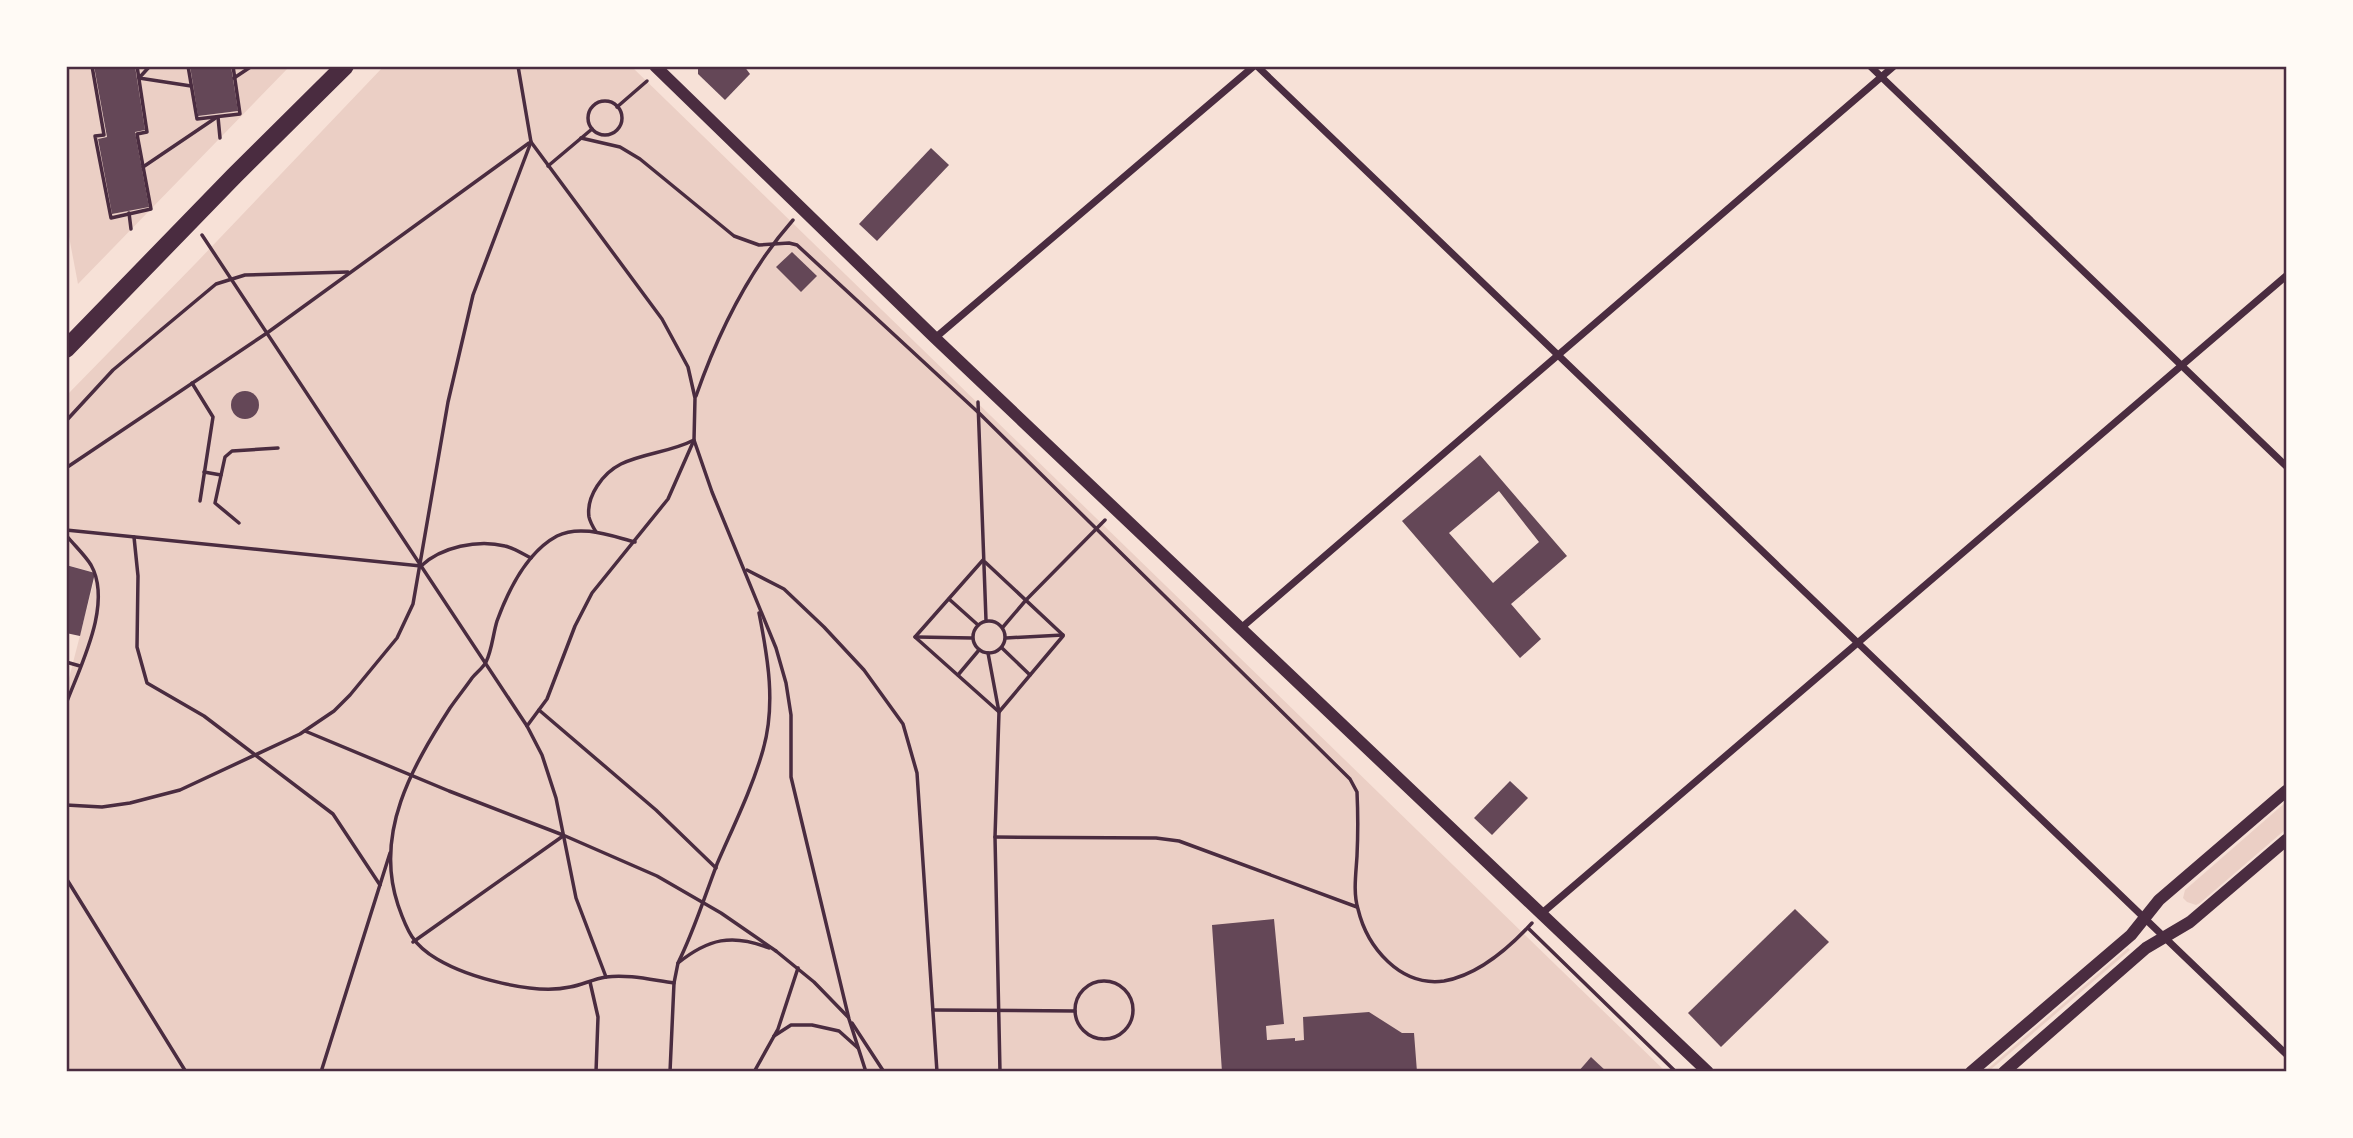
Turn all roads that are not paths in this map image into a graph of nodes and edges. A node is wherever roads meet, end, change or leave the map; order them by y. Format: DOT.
graph roads {
  1 [pos="345,66"];
  2 [pos="1256,66"];
  3 [pos="1870,66"];
  4 [pos="1894,66"];
  5 [pos="660,68"];
  6 [pos="1881,77"];
  7 [pos="2287,276"];
  8 [pos="935,338"];
  9 [pos="66,349"];
  10 [pos="1557,355"];
  11 [pos="2181,366"];
  12 [pos="2287,466"];
  13 [pos="1241,628"];
  14 [pos="1859,643"];
  15 [pos="2287,791"];
  16 [pos="2287,840"];
  17 [pos="1541,914"];
  18 [pos="2145,918"];
  19 [pos="2165,937"];
  20 [pos="2287,1054"];
  21 [pos="1708,1072"];
  22 [pos="1971,1072"];
  23 [pos="2004,1072"];
  1 -- 9 [label="main road"];
  2 -- 8 [label="street"];
  2 -- 10 [label="street"];
  3 -- 6 [label="street"];
  4 -- 6 [label="street"];
  5 -- 8 [label="street"];
  6 -- 10 [label="street"];
  6 -- 11 [label="street"];
  7 -- 11 [label="street"];
  8 -- 13 [label="street"];
  10 -- 13 [label="street"];
  10 -- 14 [label="street"];
  11 -- 12 [label="street"];
  11 -- 14 [label="street"];
  13 -- 17 [label="street"];
  14 -- 17 [label="street"];
  14 -- 18 [label="street"];
  15 -- 18 [label="street"];
  16 -- 19 [label="street"];
  17 -- 21 [label="street"];
  18 -- 19 [label="street"];
  18 -- 22 [label="street"];
  19 -- 20 [label="street"];
  19 -- 23 [label="street"];
}
